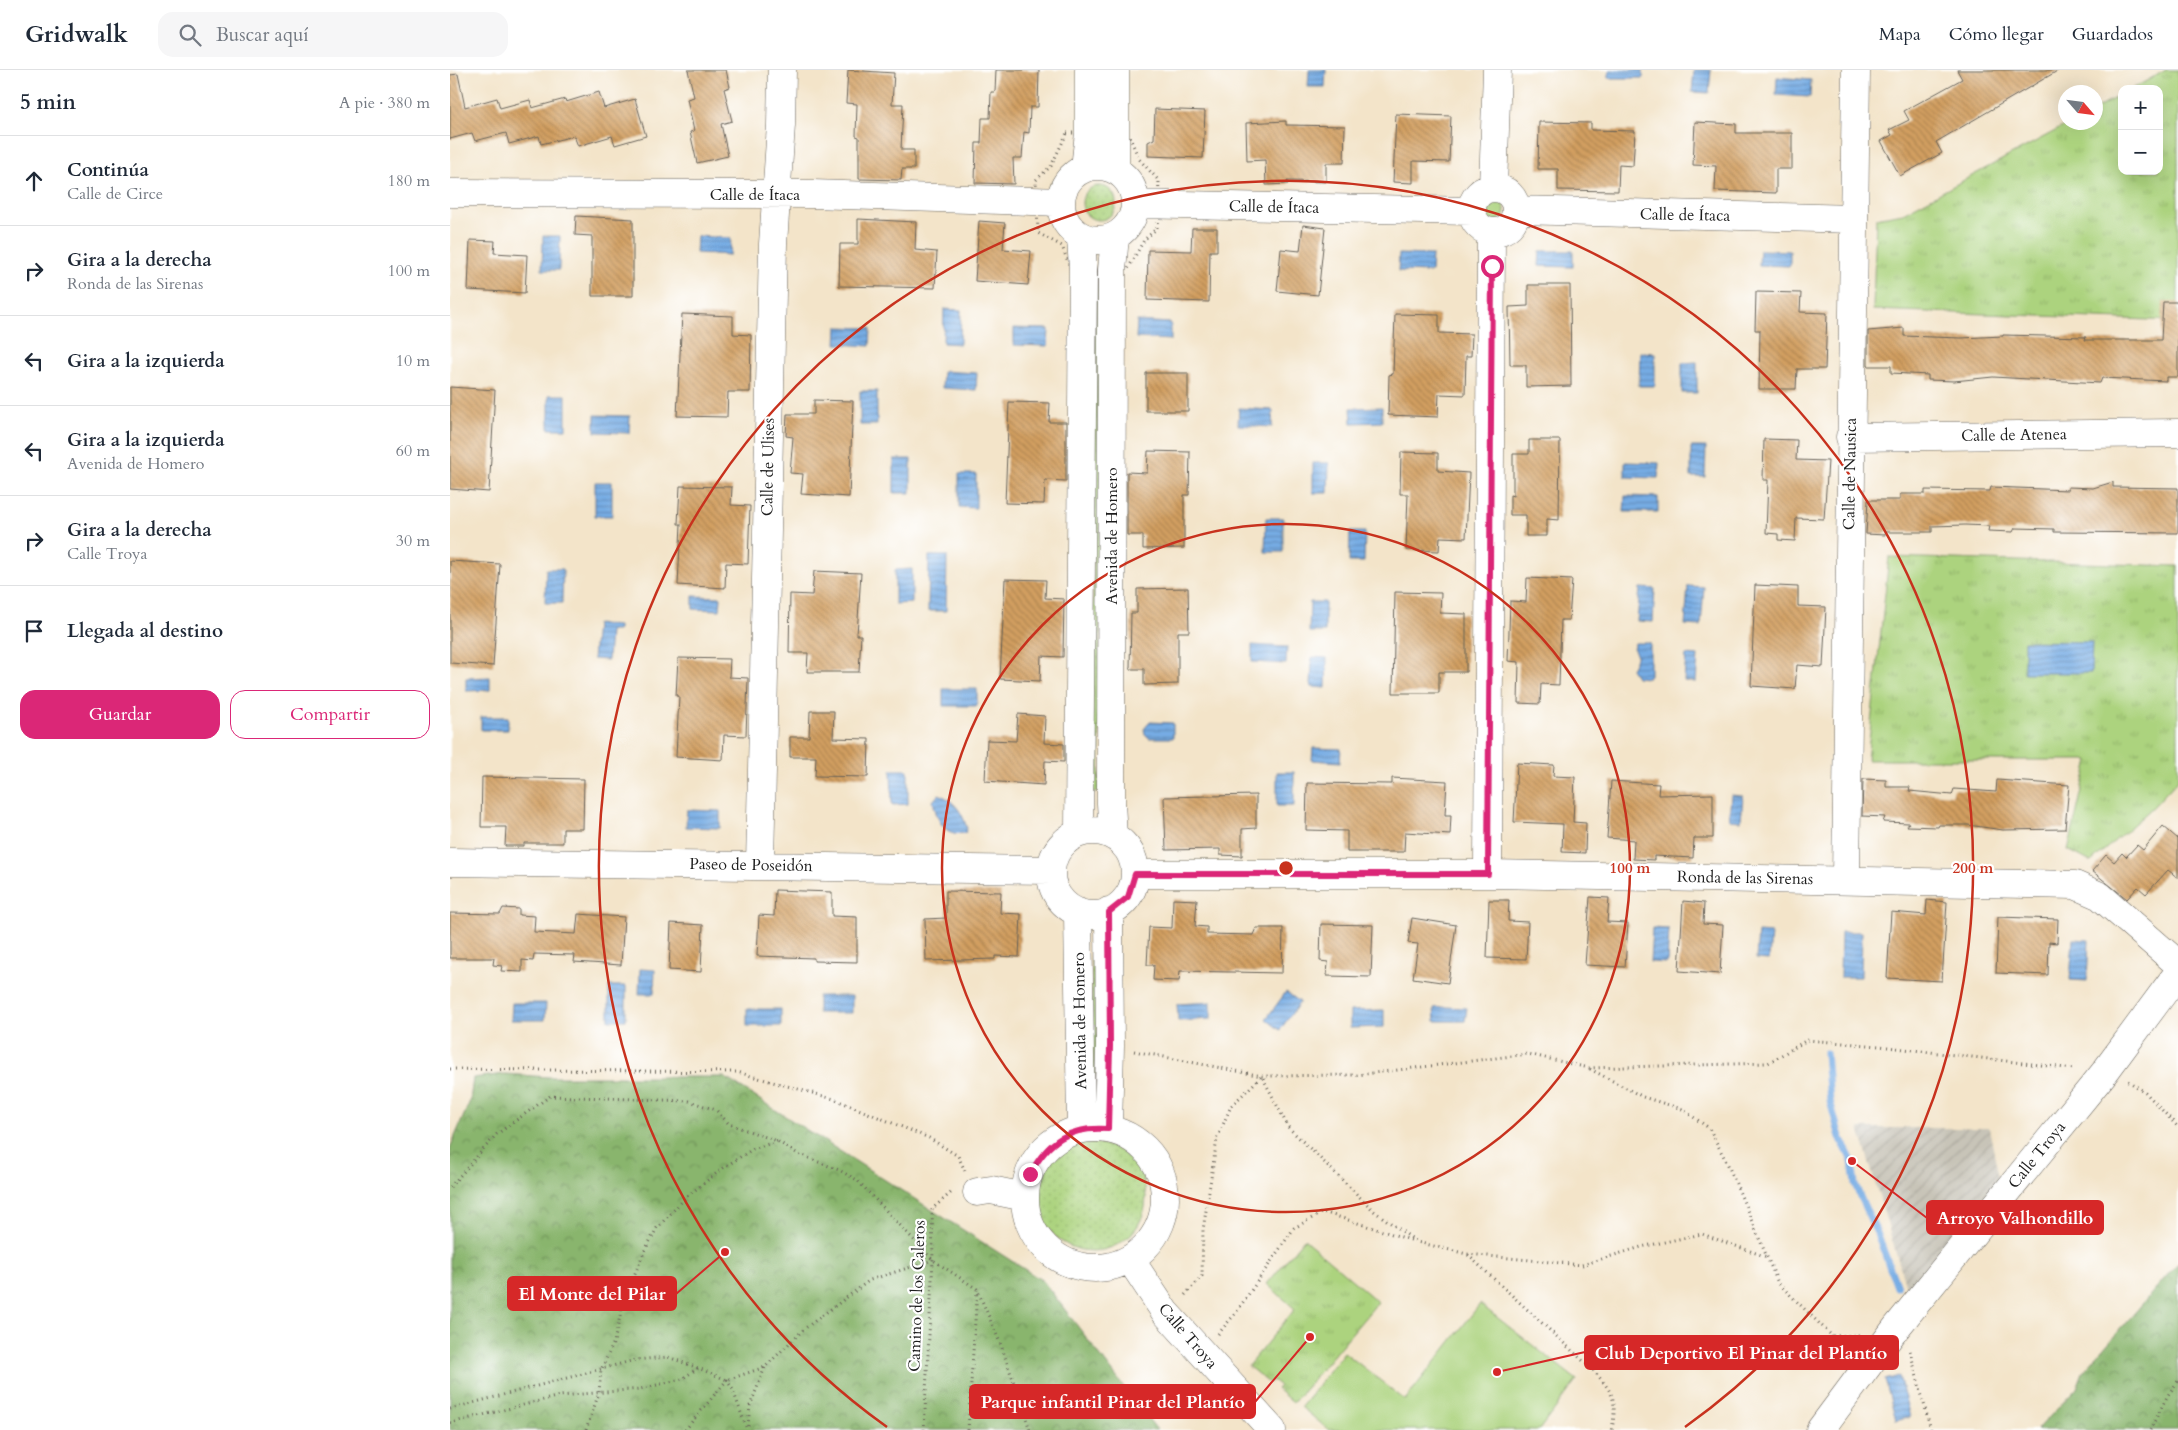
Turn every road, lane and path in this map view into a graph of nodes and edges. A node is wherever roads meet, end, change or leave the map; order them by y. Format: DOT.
graph roads {
  1 [pos="782,70"];
  2 [pos="1089,70"];
  3 [pos="1115,70"];
  4 [pos="1497,70"];
  5 [pos="1862,74"];
  6 [pos="1102,133"];
  7 [pos="1085,168"];
  8 [pos="1115,169"];
  9 [pos="1493,188"];
  10 [pos="450,194"];
  11 [pos="776,194"];
  12 [pos="1049,202"];
  13 [pos="1146,204"];
  14 [pos="1517,210"];
  15 [pos="1472,211"];
  16 [pos="1854,218"];
  17 [pos="1491,232"];
  18 [pos="1081,236"];
  19 [pos="1115,236"];
  20 [pos="1083,270"];
  21 [pos="1112,270"];
  22 [pos="2178,433"];
  23 [pos="1850,437"];
  24 [pos="1079,834"];
  25 [pos="1114,836"];
  26 [pos="450,862"];
  27 [pos="760,865"];
  28 [pos="1052,870"];
  29 [pos="1135,874"];
  30 [pos="1488,874"];
  31 [pos="1846,879"];
  32 [pos="1078,912"];
  33 [pos="1109,912"];
  34 [pos="2178,964"];
  35 [pos="2178,973"];
  36 [pos="1131,1051"];
  37 [pos="1589,1068"];
  38 [pos="450,1069"];
  39 [pos="2080,1070"];
  40 [pos="1262,1076"];
  41 [pos="2122,1077"];
  42 [pos="2178,1127"];
  43 [pos="1094,1129"];
  44 [pos="777,1141"];
  45 [pos="966,1185"];
  46 [pos="450,1186"];
  47 [pos="1025,1196"];
  48 [pos="1417,1242"];
  49 [pos="1467,1254"];
  50 [pos="1767,1257"];
  51 [pos="1130,1259"];
  52 [pos="933,1260"];
  53 [pos="977,1289"];
  54 [pos="1184,1296"];
  55 [pos="1865,1334"];
  56 [pos="1832,1336"];
  57 [pos="1211,1341"];
  58 [pos="1908,1342"];
  59 [pos="765,1367"];
  60 [pos="698,1368"];
  61 [pos="601,1370"];
  62 [pos="1836,1372"];
  63 [pos="726,1380"];
  64 [pos="2178,1381"];
  65 [pos="599,1393"];
  66 [pos="450,1409"];
  67 [pos="450,1423"];
  68 [pos="747,1429"];
  69 [pos="586,1430"];
  70 [pos="685,1430"];
  71 [pos="924,1430"];
  72 [pos="968,1430"];
  73 [pos="1030,1430"];
  74 [pos="1272,1430"];
  75 [pos="1612,1430"];
  76 [pos="1820,1430"];
  77 [pos="1931,1430"];
  78 [pos="2150,1430"];
  1 -- 11 [label="street, Calle de Ulises"];
  2 -- 6 [label="street"];
  3 -- 6 [label="street"];
  4 -- 9 [label="street"];
  5 -- 16 [label="street, Calle de Nausica"];
  6 -- 7 [label="street"];
  6 -- 8 [label="street"];
  6 -- 12 [label="path"];
  6 -- 13 [label="path"];
  7 -- 8 [label="street"];
  7 -- 12 [label="street"];
  8 -- 13 [label="street"];
  9 -- 14 [label="street"];
  9 -- 15 [label="street"];
  10 -- 11 [label="street, Calle de Ítaca"];
  11 -- 12 [label="street, Calle de Ítaca"];
  11 -- 27 [label="street, Calle de Ulises"];
  12 -- 18 [label="street"];
  12 -- 20 [label="path"];
  13 -- 15 [label="street, Calle de Ítaca"];
  13 -- 19 [label="street"];
  13 -- 21 [label="path"];
  14 -- 16 [label="street, Calle de Ítaca"];
  14 -- 17 [label="street"];
  15 -- 17 [label="street"];
  16 -- 23 [label="street, Calle de Nausica"];
  17 -- 30 [label="street"];
  18 -- 19 [label="street"];
  18 -- 20 [label="street, Avenida de Homero"];
  19 -- 21 [label="street, Avenida de Homero"];
  20 -- 21 [label="path"];
  20 -- 24 [label="street, Avenida de Homero"];
  21 -- 25 [label="street, Avenida de Homero"];
  22 -- 23 [label="street, Calle de Atenea"];
  23 -- 31 [label="street, Calle de Nausica"];
  24 -- 25 [label="street"];
  24 -- 28 [label="street"];
  25 -- 29 [label="street"];
  26 -- 27 [label="street, Paseo de Poseidón"];
  27 -- 28 [label="street, Paseo de Poseidón"];
  28 -- 32 [label="street"];
  29 -- 30 [label="street, Ronda de las Sirenas"];
  29 -- 33 [label="street"];
  30 -- 31 [label="street, Ronda de las Sirenas"];
  31 -- 34 [label="street, Ronda de las Sirenas"];
  32 -- 33 [label="street"];
  32 -- 43 [label="street, Avenida de Homero"];
  33 -- 43 [label="street, Avenida de Homero"];
  35 -- 76 [label="street, Calle Troya"];
  36 -- 40 [label="path"];
  37 -- 39 [label="path"];
  37 -- 40 [label="path"];
  37 -- 50 [label="path"];
  38 -- 45 [label="path"];
  40 -- 48 [label="path"];
  40 -- 54 [label="path"];
  41 -- 42 [label="path"];
  43 -- 47 [label="street"];
  43 -- 51 [label="street"];
  44 -- 46 [label="path"];
  44 -- 52 [label="path"];
  44 -- 61 [label="path"];
  45 -- 47 [label="street"];
  45 -- 52 [label="path, Camino de los Caleros"];
  47 -- 51 [label="street"];
  48 -- 49 [label="path"];
  48 -- 57 [label="path"];
  49 -- 50 [label="path"];
  49 -- 75 [label="path"];
  50 -- 56 [label="path"];
  51 -- 74 [label="street, Calle Troya"];
  52 -- 53 [label="path"];
  52 -- 59 [label="path"];
  52 -- 71 [label="path, Camino de los Caleros"];
  53 -- 72 [label="path"];
  53 -- 73 [label="path"];
  55 -- 56 [label="path"];
  56 -- 62 [label="path"];
  58 -- 77 [label="path"];
  59 -- 63 [label="path"];
  59 -- 68 [label="path"];
  60 -- 61 [label="path"];
  60 -- 63 [label="path"];
  60 -- 65 [label="path"];
  61 -- 65 [label="path"];
  61 -- 66 [label="path"];
  63 -- 68 [label="path"];
  63 -- 70 [label="path"];
  64 -- 78 [label="path"];
  65 -- 67 [label="path"];
  65 -- 69 [label="path"];
}
